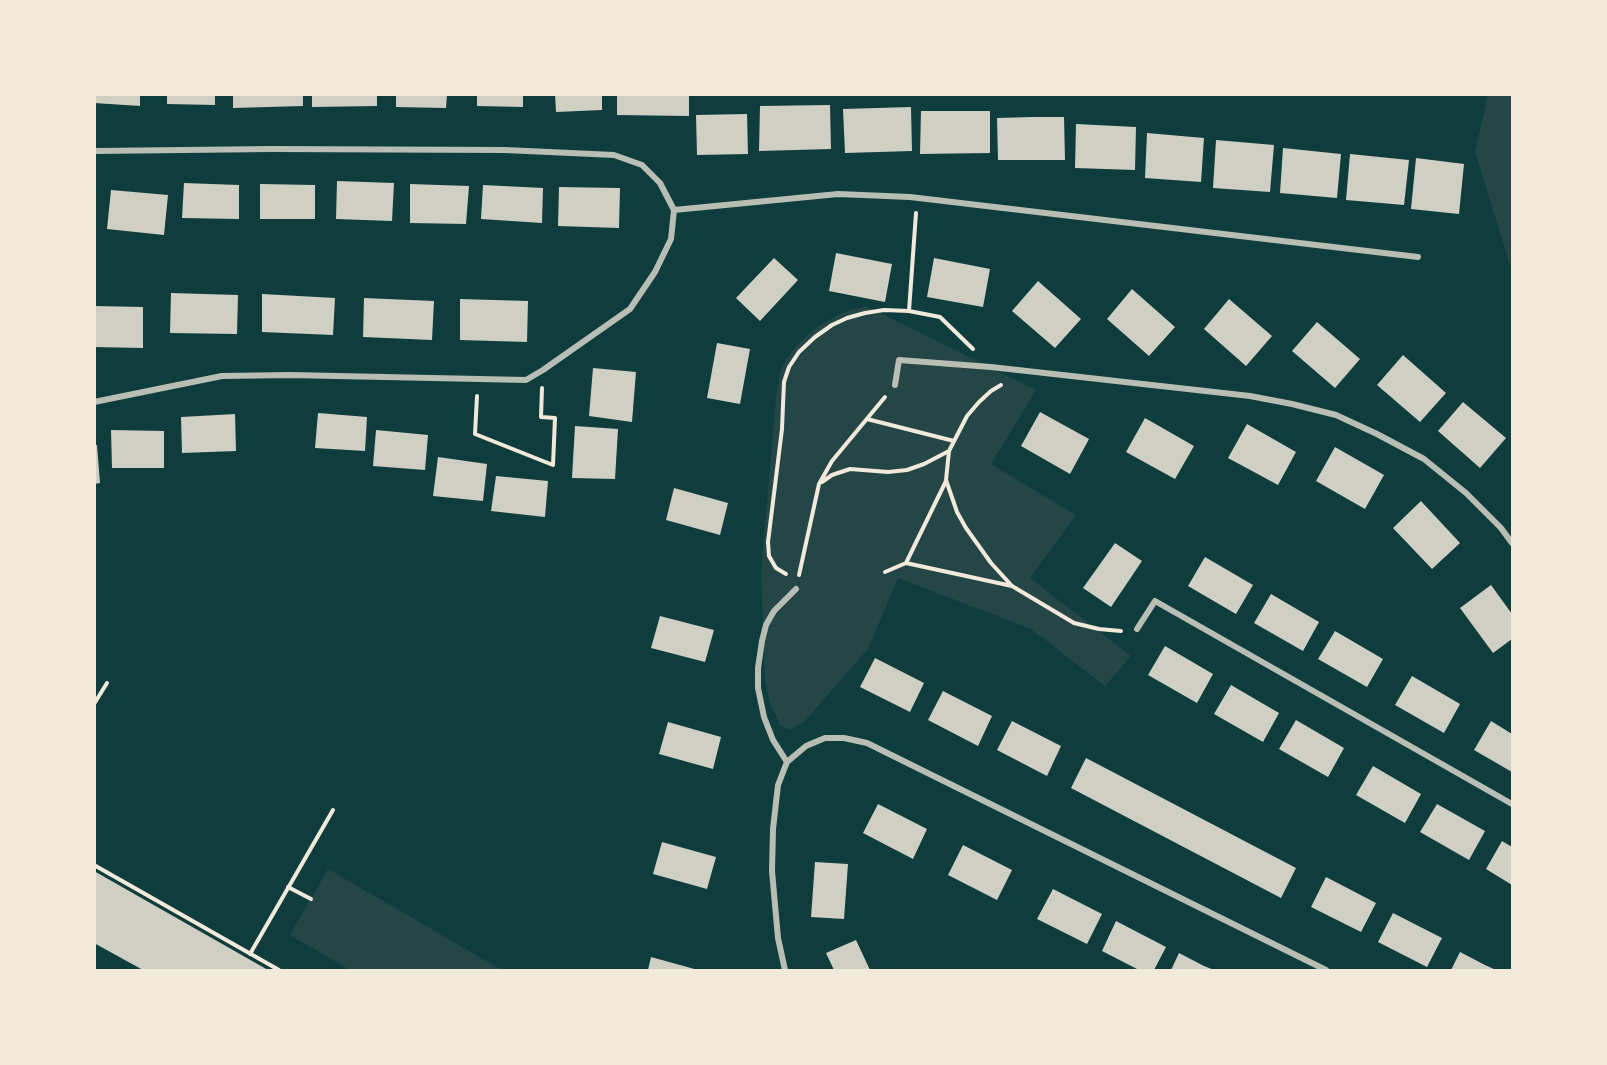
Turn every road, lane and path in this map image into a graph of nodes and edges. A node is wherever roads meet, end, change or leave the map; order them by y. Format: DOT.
graph roads {
  1 [pos="94,151"];
  2 [pos="917,199"];
  3 [pos="674,210"];
  4 [pos="1418,257"];
  5 [pos="909,311"];
  6 [pos="991,367"];
  7 [pos="543,370"];
  8 [pos="1028,371"];
  9 [pos="477,379"];
  10 [pos="895,385"];
  11 [pos="94,402"];
  12 [pos="867,419"];
  13 [pos="954,441"];
  14 [pos="950,451"];
  15 [pos="946,480"];
  16 [pos="819,484"];
  17 [pos="1512,543"];
  18 [pos="906,563"];
  19 [pos="885,572"];
  20 [pos="798,576"];
  21 [pos="1012,586"];
  22 [pos="796,589"];
  23 [pos="1137,629"];
  24 [pos="107,683"];
  25 [pos="94,704"];
  26 [pos="787,762"];
  27 [pos="1512,804"];
  28 [pos="333,810"];
  29 [pos="94,865"];
  30 [pos="288,887"];
  31 [pos="311,899"];
  32 [pos="250,954"];
  33 [pos="279,970"];
  34 [pos="785,970"];
  35 [pos="1326,970"];
  1 -- 3 [label="street"];
  2 -- 3 [label="street"];
  2 -- 4 [label="street"];
  2 -- 5 [label="path"];
  3 -- 7 [label="street"];
  5 -- 6 [label="path"];
  5 -- 20 [label="path"];
  6 -- 8 [label="street"];
  6 -- 10 [label="street"];
  7 -- 9 [label="street"];
  7 -- 9 [label="path"];
  8 -- 13 [label="path"];
  8 -- 17 [label="street"];
  9 -- 11 [label="street"];
  10 -- 12 [label="path"];
  12 -- 13 [label="path"];
  12 -- 16 [label="path"];
  13 -- 14 [label="path"];
  14 -- 15 [label="path"];
  14 -- 16 [label="path"];
  15 -- 18 [label="path"];
  15 -- 21 [label="path"];
  16 -- 20 [label="path"];
  18 -- 19 [label="path"];
  18 -- 21 [label="path"];
  20 -- 22 [label="path"];
  21 -- 23 [label="path"];
  22 -- 26 [label="street"];
  23 -- 27 [label="street"];
  24 -- 25 [label="path"];
  26 -- 34 [label="street"];
  26 -- 35 [label="street"];
  28 -- 30 [label="path"];
  29 -- 32 [label="path"];
  30 -- 31 [label="path"];
  30 -- 32 [label="path"];
  32 -- 33 [label="path"];
}
